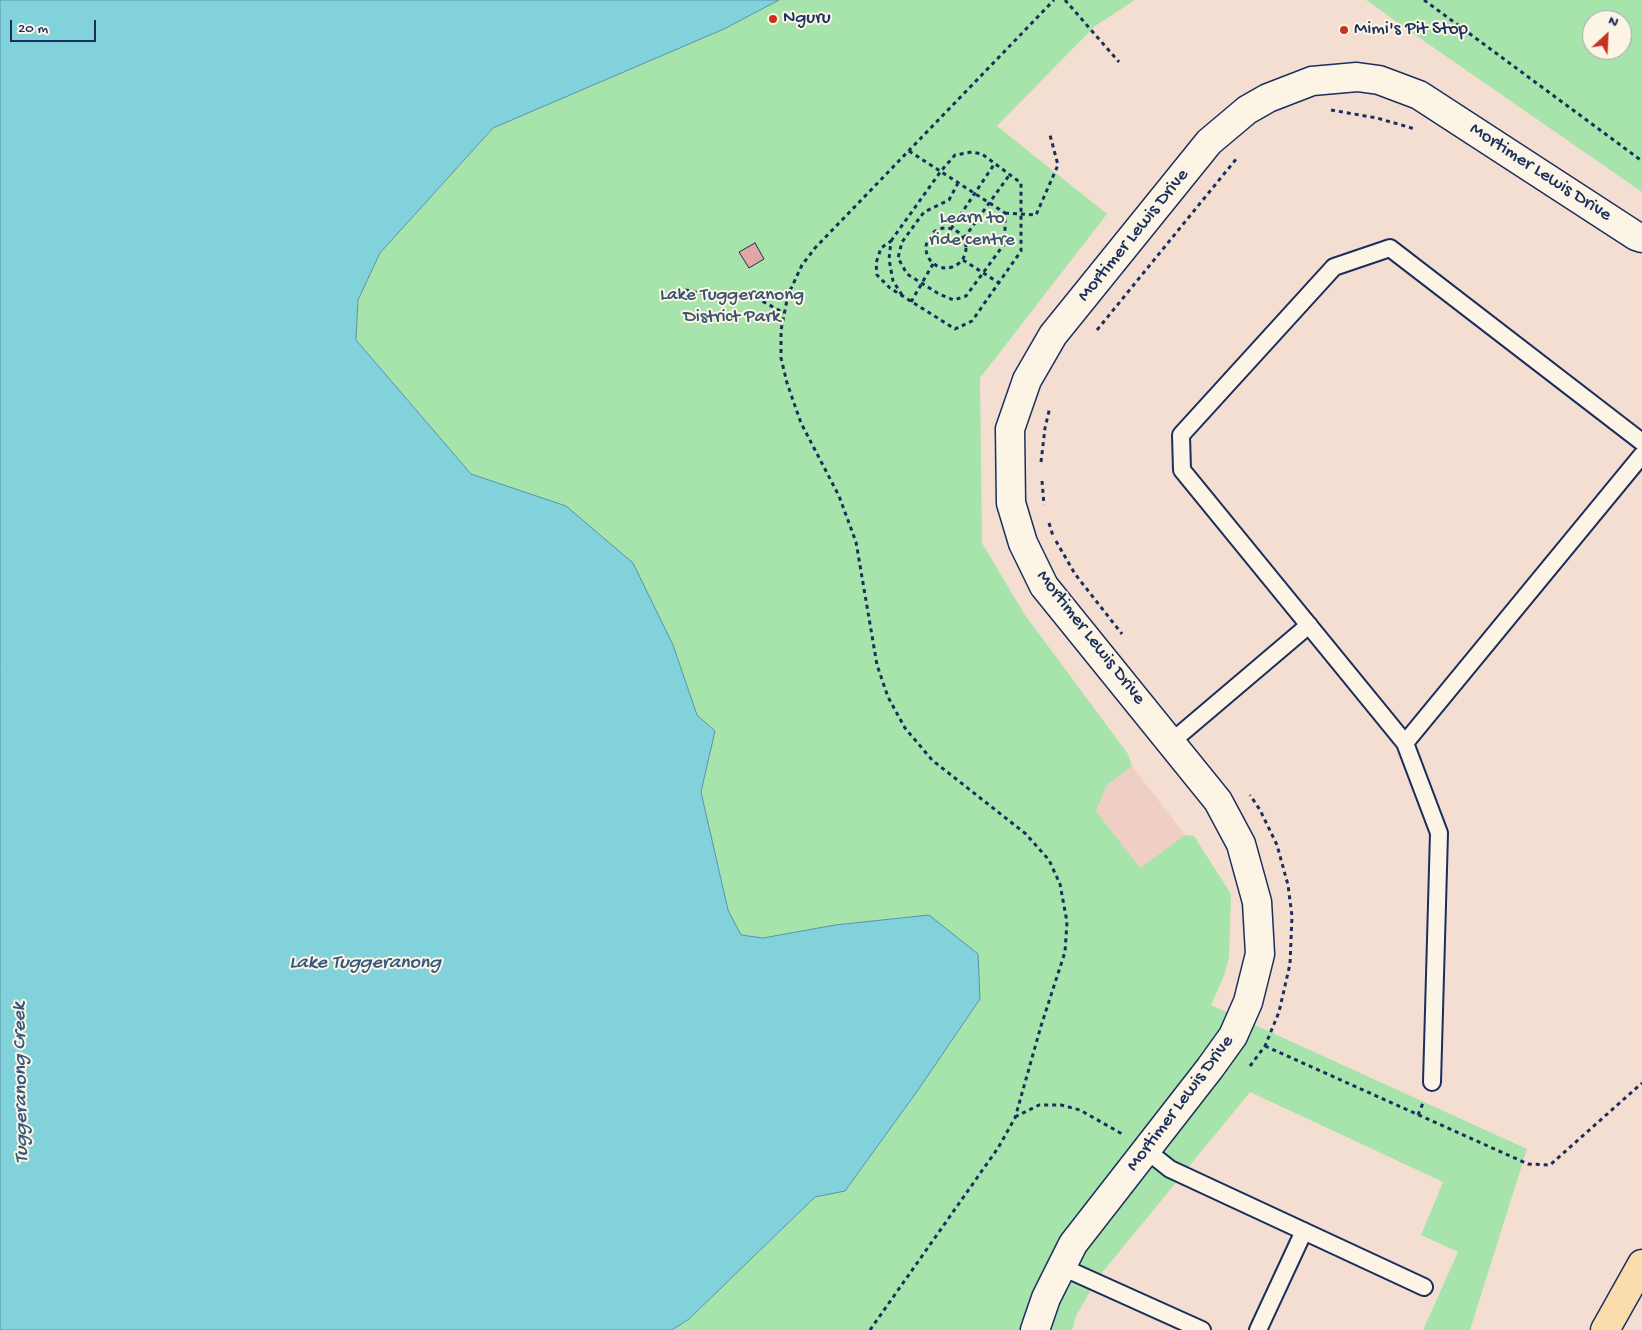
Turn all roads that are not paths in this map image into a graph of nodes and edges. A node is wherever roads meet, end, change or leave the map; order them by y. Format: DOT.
graph roads {
  1 [pos="1642,238"];
  2 [pos="1642,442"];
  3 [pos="1642,455"];
  4 [pos="1309,625"];
  5 [pos="1170,743"];
  6 [pos="1405,743"];
  7 [pos="1432,1082"];
  8 [pos="1138,1145"];
  9 [pos="1304,1231"];
  10 [pos="1642,1264"];
  11 [pos="1062,1267"];
  12 [pos="1424,1287"];
  13 [pos="1035,1330"];
  14 [pos="1202,1330"];
  15 [pos="1258,1330"];
  16 [pos="1605,1330"];
  1 -- 5 [label="street, Mortimer Lewis Drive"];
  2 -- 4 [label="lane"];
  3 -- 6 [label="lane"];
  4 -- 5 [label="lane"];
  4 -- 6 [label="lane"];
  5 -- 8 [label="street, Mortimer Lewis Drive"];
  6 -- 7 [label="lane"];
  8 -- 9 [label="lane"];
  8 -- 11 [label="street, Mortimer Lewis Drive"];
  9 -- 12 [label="lane"];
  9 -- 15 [label="lane"];
  10 -- 16 [label="highway"];
  11 -- 13 [label="street, Mortimer Lewis Drive"];
  11 -- 14 [label="lane"];
}
